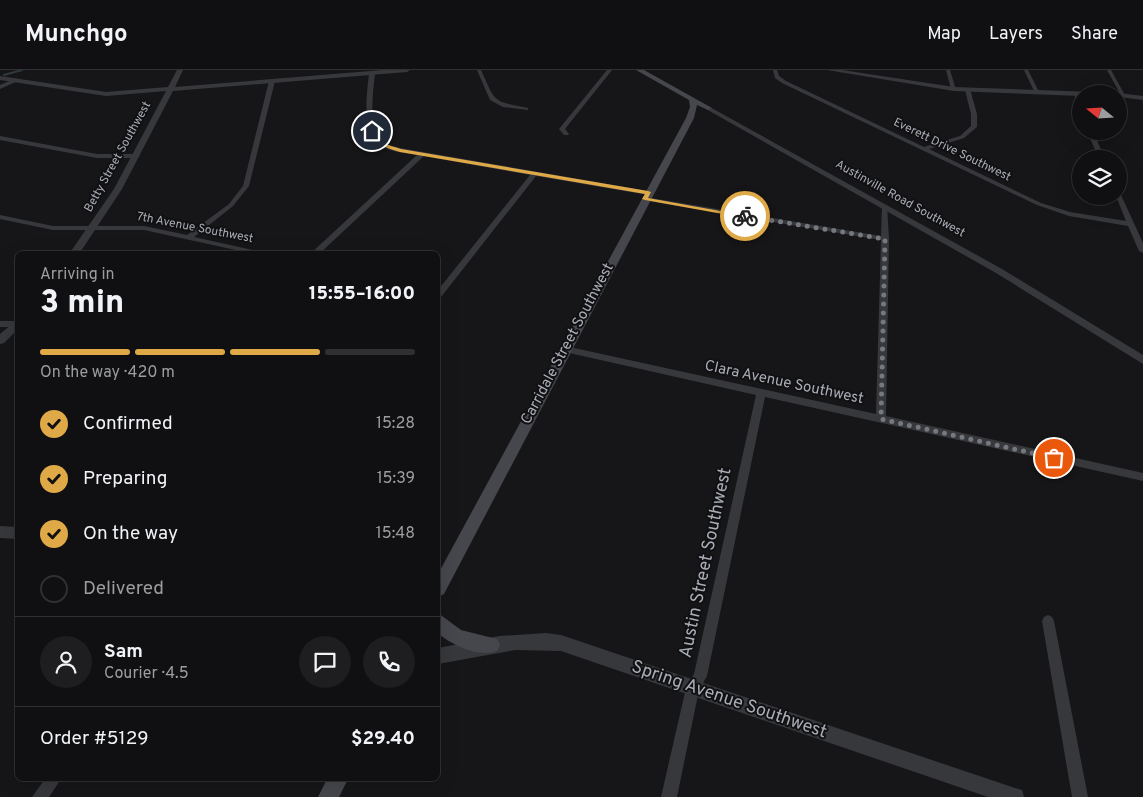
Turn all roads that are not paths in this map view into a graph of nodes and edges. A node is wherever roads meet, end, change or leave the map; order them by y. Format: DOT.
graph roads {
  1 [pos="180,70"];
  2 [pos="407,70"];
  3 [pos="479,70"];
  4 [pos="610,70"];
  5 [pos="639,70"];
  6 [pos="775,70"];
  7 [pos="834,70"];
  8 [pos="948,70"];
  9 [pos="1026,70"];
  10 [pos="1109,70"];
  11 [pos="849,72"];
  12 [pos="372,74"];
  13 [pos="0,78"];
  14 [pos="16,80"];
  15 [pos="272,81"];
  16 [pos="1116,85"];
  17 [pos="0,87"];
  18 [pos="171,89"];
  19 [pos="954,89"];
  20 [pos="968,90"];
  21 [pos="1038,93"];
  22 [pos="1072,93"];
  23 [pos="1128,96"];
  24 [pos="1143,98"];
  25 [pos="692,99"];
  26 [pos="708,108"];
  27 [pos="526,109"];
  28 [pos="719,114"];
  29 [pos="690,118"];
  30 [pos="566,134"];
  31 [pos="0,138"];
  32 [pos="924,149"];
  33 [pos="422,154"];
  34 [pos="136,156"];
  35 [pos="535,173"];
  36 [pos="646,196"];
  37 [pos="1123,205"];
  38 [pos="885,206"];
  39 [pos="0,217"];
  40 [pos="1132,224"];
  41 [pos="93,228"];
  42 [pos="189,237"];
  43 [pos="885,239"];
  44 [pos="76,251"];
  45 [pos="252,251"];
  46 [pos="317,251"];
  47 [pos="1143,251"];
  48 [pos="440,292"];
  49 [pos="15,323"];
  50 [pos="0,324"];
  51 [pos="15,325"];
  52 [pos="0,340"];
  53 [pos="565,349"];
  54 [pos="1143,360"];
  55 [pos="761,393"];
  56 [pos="881,419"];
  57 [pos="1143,478"];
  58 [pos="0,532"];
  59 [pos="15,533"];
  60 [pos="440,585"];
  61 [pos="1048,621"];
  62 [pos="440,623"];
  63 [pos="491,645"];
  64 [pos="440,656"];
  65 [pos="693,688"];
  66 [pos="52,781"];
  67 [pos="337,781"];
  68 [pos="40,797"];
  69 [pos="328,797"];
  70 [pos="669,797"];
  71 [pos="1015,797"];
  72 [pos="1080,797"];
  1 -- 18 [label="street, Betty Street Southwest"];
  2 -- 12 [label="street"];
  3 -- 27 [label="street"];
  4 -- 30 [label="street"];
  5 -- 25 [label="main road, Austinville Road Southwest"];
  6 -- 32 [label="street, Everett Drive Southwest"];
  7 -- 11 [label="street"];
  8 -- 19 [label="street"];
  9 -- 21 [label="street"];
  10 -- 16 [label="street"];
  11 -- 19 [label="street"];
  12 -- 15 [label="street"];
  12 -- 33 [label="street"];
  13 -- 14 [label="street"];
  14 -- 17 [label="street"];
  14 -- 18 [label="street"];
  15 -- 18 [label="street"];
  15 -- 42 [label="street"];
  18 -- 34 [label="street, Betty Street Southwest"];
  19 -- 20 [label="street"];
  20 -- 21 [label="street"];
  20 -- 32 [label="street"];
  21 -- 22 [label="street"];
  23 -- 24 [label="street"];
  25 -- 26 [label="main road, Austinville Road Southwest"];
  25 -- 29 [label="main road"];
  26 -- 28 [label="street, Austinville Road Southwest"];
  26 -- 29 [label="main road"];
  28 -- 29 [label="main road"];
  28 -- 38 [label="street, Austinville Road Southwest"];
  29 -- 36 [label="main road, Carridale Street Southwest"];
  31 -- 34 [label="street"];
  32 -- 40 [label="street, Everett Drive Southwest"];
  33 -- 35 [label="street"];
  33 -- 46 [label="street"];
  34 -- 41 [label="street, Betty Street Southwest"];
  35 -- 36 [label="street"];
  35 -- 48 [label="street"];
  36 -- 43 [label="street"];
  36 -- 53 [label="main road, Carridale Street Southwest"];
  37 -- 40 [label="street"];
  38 -- 43 [label="street"];
  38 -- 54 [label="street, Austinville Road Southwest"];
  39 -- 41 [label="street, 7th Avenue Southwest"];
  40 -- 47 [label="street"];
  41 -- 42 [label="street, 7th Avenue Southwest"];
  41 -- 44 [label="street, Betty Street Southwest"];
  42 -- 45 [label="street, 7th Avenue Southwest"];
  43 -- 56 [label="street"];
  49 -- 50 [label="street"];
  51 -- 52 [label="street"];
  53 -- 55 [label="street, Clara Avenue Southwest"];
  53 -- 60 [label="main road, Carridale Street Southwest"];
  55 -- 56 [label="street, Clara Avenue Southwest"];
  55 -- 65 [label="street, Austin Street Southwest"];
  56 -- 57 [label="street, Clara Avenue Southwest"];
  58 -- 59 [label="street"];
  61 -- 72 [label="street"];
  62 -- 63 [label="main road"];
  63 -- 64 [label="street, Spring Avenue Southwest"];
  63 -- 65 [label="street, Spring Avenue Southwest"];
  65 -- 70 [label="street, Austin Street Southwest"];
  65 -- 71 [label="street, Spring Avenue Southwest"];
  66 -- 68 [label="street"];
  67 -- 69 [label="main road"];
}
